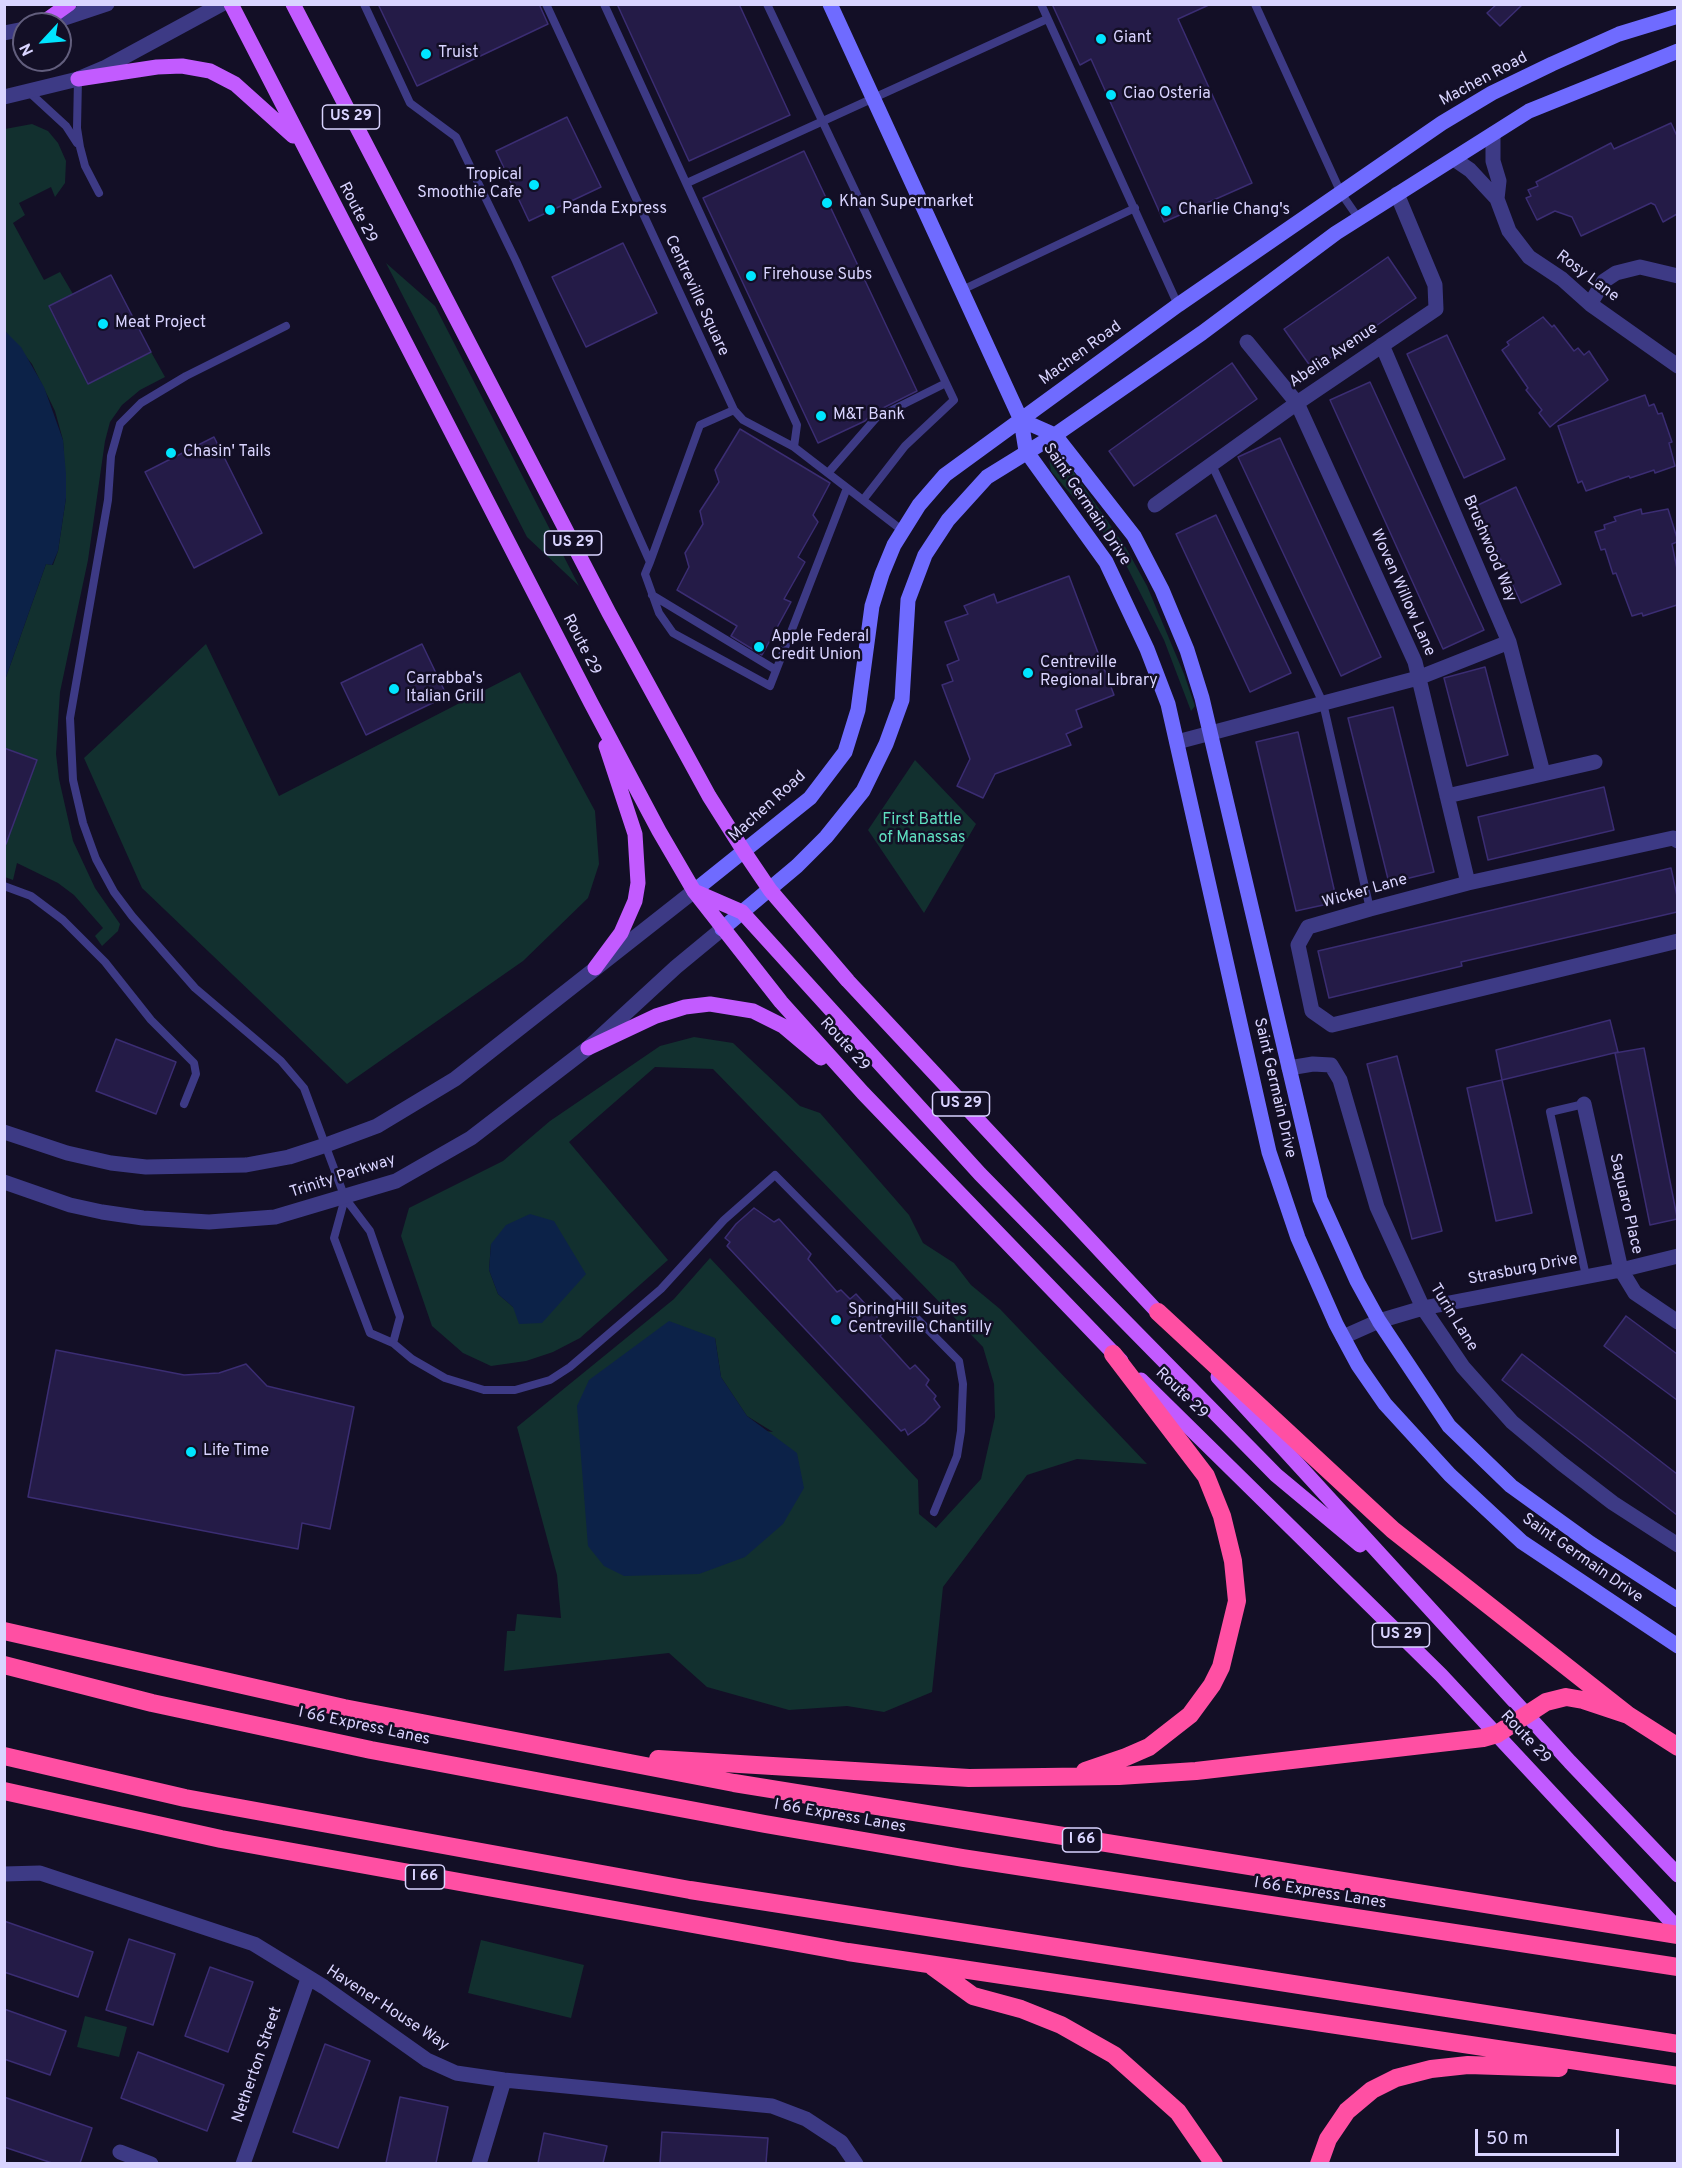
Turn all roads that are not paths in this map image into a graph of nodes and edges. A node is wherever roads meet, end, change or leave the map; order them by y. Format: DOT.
graph roads {
  1 [pos="107,4"];
  2 [pos="222,4"];
  3 [pos="231,4"];
  4 [pos="293,4"];
  5 [pos="364,4"];
  6 [pos="546,4"];
  7 [pos="604,4"];
  8 [pos="768,4"];
  9 [pos="830,4"];
  10 [pos="1041,4"];
  11 [pos="1255,4"];
  12 [pos="72,16"];
  13 [pos="1677,16"];
  14 [pos="1047,19"];
  15 [pos="1677,51"];
  16 [pos="78,79"];
  17 [pos="29,92"];
  18 [pos="4,97"];
  19 [pos="874,100"];
  20 [pos="822,123"];
  21 [pos="1493,134"];
  22 [pos="300,143"];
  23 [pos="80,147"];
  24 [pos="1454,159"];
  25 [pos="687,183"];
  26 [pos="99,193"];
  27 [pos="1341,193"];
  28 [pos="1397,194"];
  29 [pos="1497,199"];
  30 [pos="1135,208"];
  31 [pos="1359,219"];
  32 [pos="1677,276"];
  33 [pos="962,290"];
  34 [pos="1590,304"];
  35 [pos="1178,305"];
  36 [pos="285,326"];
  37 [pos="1247,342"];
  38 [pos="1382,345"];
  39 [pos="1677,366"];
  40 [pos="946,383"];
  41 [pos="1297,403"];
  42 [pos="734,410"];
  43 [pos="1021,420"];
  44 [pos="1055,435"];
  45 [pos="794,447"];
  46 [pos="1026,452"];
  47 [pos="1212,465"];
  48 [pos="828,473"];
  49 [pos="847,488"];
  50 [pos="863,500"];
  51 [pos="1155,505"];
  52 [pos="903,531"];
  53 [pos="650,562"];
  54 [pos="652,595"];
  55 [pos="1509,642"];
  56 [pos="776,670"];
  57 [pos="1418,678"];
  58 [pos="591,703"];
  59 [pos="1323,703"];
  60 [pos="1210,733"];
  61 [pos="1177,742"];
  62 [pos="1595,762"];
  63 [pos="1543,773"];
  64 [pos="1447,796"];
  65 [pos="1677,841"];
  66 [pos="745,853"];
  67 [pos="1468,883"];
  68 [pos="4,886"];
  69 [pos="770,890"];
  70 [pos="694,891"];
  71 [pos="1370,909"];
  72 [pos="742,912"];
  73 [pos="722,929"];
  74 [pos="1677,941"];
  75 [pos="594,968"];
  76 [pos="588,1048"];
  77 [pos="1289,1068"];
  78 [pos="863,1093"];
  79 [pos="184,1104"];
  80 [pos="1584,1104"];
  81 [pos="4,1132"];
  82 [pos="326,1145"];
  83 [pos="4,1182"];
  84 [pos="345,1198"];
  85 [pos="1677,1256"];
  86 [pos="1621,1270"];
  87 [pos="1586,1276"];
  88 [pos="1423,1308"];
  89 [pos="1158,1312"];
  90 [pos="1379,1321"];
  91 [pos="1677,1322"];
  92 [pos="1343,1337"];
  93 [pos="393,1343"];
  94 [pos="1113,1354"];
  95 [pos="934,1512"];
  96 [pos="1677,1545"];
  97 [pos="1408,1586"];
  98 [pos="1677,1600"];
  99 [pos="4,1631"];
  100 [pos="1677,1646"];
  101 [pos="4,1665"];
  102 [pos="1527,1714"];
  103 [pos="1628,1714"];
  104 [pos="1497,1734"];
  105 [pos="1677,1747"];
  106 [pos="572,1754"];
  107 [pos="4,1756"];
  108 [pos="1048,1779"];
  109 [pos="4,1791"];
  110 [pos="4,1874"];
  111 [pos="1677,1875"];
  112 [pos="1677,1929"];
  113 [pos="1677,1935"];
  114 [pos="932,1966"];
  115 [pos="1677,1967"];
  116 [pos="308,1979"];
  117 [pos="1677,2044"];
  118 [pos="1657,2073"];
  119 [pos="1677,2076"];
  120 [pos="504,2080"];
  121 [pos="120,2152"];
  122 [pos="152,2163"];
  123 [pos="243,2163"];
  124 [pos="479,2163"];
  125 [pos="856,2163"];
  126 [pos="1214,2163"];
  127 [pos="1319,2163"];
  1 -- 12 [label="street"];
  2 -- 16 [label="street"];
  3 -- 22 [label="main road, Route 29 / US 29"];
  4 -- 66 [label="main road, Route 29 / US 29"];
  5 -- 53 [label="lane"];
  6 -- 42 [label="lane, Centreville Square"];
  7 -- 25 [label="lane"];
  8 -- 20 [label="lane"];
  9 -- 19 [label="street, Saint Germain Drive"];
  10 -- 14 [label="lane"];
  11 -- 27 [label="lane"];
  13 -- 27 [label="street, Machen Road"];
  14 -- 19 [label="lane"];
  14 -- 30 [label="lane"];
  15 -- 21 [label="street"];
  16 -- 17 [label="street"];
  16 -- 22 [label="main road"];
  16 -- 23 [label="lane"];
  17 -- 18 [label="street"];
  17 -- 23 [label="lane"];
  19 -- 20 [label="lane"];
  19 -- 33 [label="street, Saint Germain Drive"];
  20 -- 25 [label="lane"];
  20 -- 40 [label="lane"];
  21 -- 24 [label="street"];
  21 -- 29 [label="street, Rosy Lane"];
  22 -- 58 [label="main road, Route 29 / US 29"];
  23 -- 26 [label="lane"];
  24 -- 28 [label="street"];
  24 -- 29 [label="street, Rosy Lane"];
  25 -- 45 [label="lane"];
  27 -- 31 [label="lane"];
  27 -- 35 [label="street, Machen Road"];
  28 -- 31 [label="street"];
  28 -- 38 [label="street, Abelia Avenue"];
  29 -- 34 [label="street, Rosy Lane"];
  30 -- 33 [label="lane"];
  30 -- 35 [label="lane"];
  31 -- 44 [label="street"];
  32 -- 34 [label="street"];
  33 -- 43 [label="street, Saint Germain Drive"];
  34 -- 39 [label="street, Rosy Lane"];
  35 -- 43 [label="street, Machen Road"];
  36 -- 82 [label="lane"];
  37 -- 41 [label="street, Woven Willow Lane"];
  38 -- 41 [label="street, Abelia Avenue"];
  38 -- 55 [label="street, Brushwood Way"];
  40 -- 48 [label="lane"];
  40 -- 50 [label="lane"];
  41 -- 47 [label="street, Abelia Avenue"];
  41 -- 57 [label="street, Woven Willow Lane"];
  42 -- 45 [label="lane, Centreville Square"];
  42 -- 53 [label="lane"];
  43 -- 44 [label="street, Saint Germain Drive"];
  43 -- 46 [label="street, Saint Germain Drive"];
  43 -- 52 [label="street, Machen Road"];
  44 -- 46 [label="street"];
  44 -- 60 [label="street, Saint Germain Drive"];
  45 -- 48 [label="lane, Centreville Square"];
  46 -- 61 [label="street, Saint Germain Drive"];
  46 -- 69 [label="street"];
  47 -- 51 [label="street, Abelia Avenue"];
  47 -- 59 [label="lane"];
  48 -- 49 [label="lane, Centreville Square"];
  49 -- 50 [label="lane, Centreville Square"];
  49 -- 56 [label="lane"];
  50 -- 52 [label="lane, Centreville Square"];
  52 -- 66 [label="street, Machen Road"];
  53 -- 54 [label="lane"];
  54 -- 56 [label="lane"];
  54 -- 56 [label="lane"];
  55 -- 57 [label="street"];
  55 -- 63 [label="street, Brushwood Way"];
  57 -- 59 [label="street"];
  57 -- 64 [label="street, Woven Willow Lane"];
  58 -- 70 [label="main road, Route 29 / US 29"];
  58 -- 75 [label="main road"];
  59 -- 60 [label="street"];
  59 -- 71 [label="lane"];
  60 -- 61 [label="street"];
  60 -- 77 [label="street, Saint Germain Drive"];
  61 -- 92 [label="street, Saint Germain Drive"];
  62 -- 63 [label="street"];
  63 -- 64 [label="street"];
  64 -- 67 [label="street, Woven Willow Lane"];
  65 -- 67 [label="street, Wicker Lane"];
  66 -- 69 [label="main road, Route 29 / US 29"];
  66 -- 70 [label="street, Machen Road"];
  67 -- 71 [label="street, Wicker Lane"];
  68 -- 79 [label="lane"];
  69 -- 72 [label="street"];
  69 -- 89 [label="main road, Route 29 / US 29"];
  70 -- 72 [label="main road"];
  70 -- 73 [label="main road, Route 29 / US 29"];
  70 -- 75 [label="street"];
  71 -- 74 [label="street, Wicker Lane"];
  72 -- 73 [label="street"];
  72 -- 97 [label="main road"];
  73 -- 76 [label="street, Trinity Parkway"];
  73 -- 78 [label="main road, Route 29 / US 29"];
  75 -- 82 [label="street"];
  76 -- 78 [label="main road"];
  76 -- 84 [label="street, Trinity Parkway"];
  77 -- 88 [label="street, Turin Lane"];
  77 -- 90 [label="street, Saint Germain Drive"];
  78 -- 94 [label="main road, Route 29 / US 29"];
  80 -- 86 [label="street, Saguaro Place"];
  80 -- 87 [label="lane"];
  81 -- 82 [label="street"];
  82 -- 84 [label="lane"];
  83 -- 84 [label="street, Trinity Parkway"];
  84 -- 93 [label="lane"];
  84 -- 93 [label="lane"];
  85 -- 86 [label="street, Strasburg Drive"];
  86 -- 87 [label="street, Strasburg Drive"];
  86 -- 91 [label="street, Saguaro Place"];
  87 -- 88 [label="street, Strasburg Drive"];
  88 -- 90 [label="street, Strasburg Drive"];
  88 -- 96 [label="street, Turin Lane"];
  89 -- 97 [label="main road, Route 29 / US 29"];
  89 -- 103 [label="highway"];
  90 -- 92 [label="street, Strasburg Drive"];
  90 -- 98 [label="street, Saint Germain Drive"];
  92 -- 100 [label="street, Saint Germain Drive"];
  93 -- 95 [label="lane"];
  94 -- 104 [label="main road, Route 29 / US 29"];
  94 -- 108 [label="highway"];
  97 -- 102 [label="main road, Route 29 / US 29"];
  99 -- 106 [label="highway, I 66"];
  101 -- 115 [label="highway, I 66 Express Lanes"];
  102 -- 103 [label="highway"];
  102 -- 104 [label="highway"];
  102 -- 111 [label="main road, Route 29 / US 29"];
  103 -- 105 [label="highway"];
  104 -- 108 [label="highway"];
  104 -- 112 [label="main road, Route 29 / US 29"];
  106 -- 108 [label="highway"];
  106 -- 113 [label="highway, I 66"];
  107 -- 117 [label="highway"];
  109 -- 114 [label="highway, I 66"];
  110 -- 116 [label="street, Havener House Way"];
  114 -- 118 [label="highway, I 66"];
  114 -- 126 [label="highway"];
  116 -- 120 [label="street, Havener House Way"];
  116 -- 123 [label="street, Netherton Street"];
  118 -- 119 [label="highway, I 66"];
  118 -- 127 [label="highway"];
  120 -- 124 [label="street"];
  120 -- 125 [label="street, Havener House Way"];
  121 -- 122 [label="street"];
}
